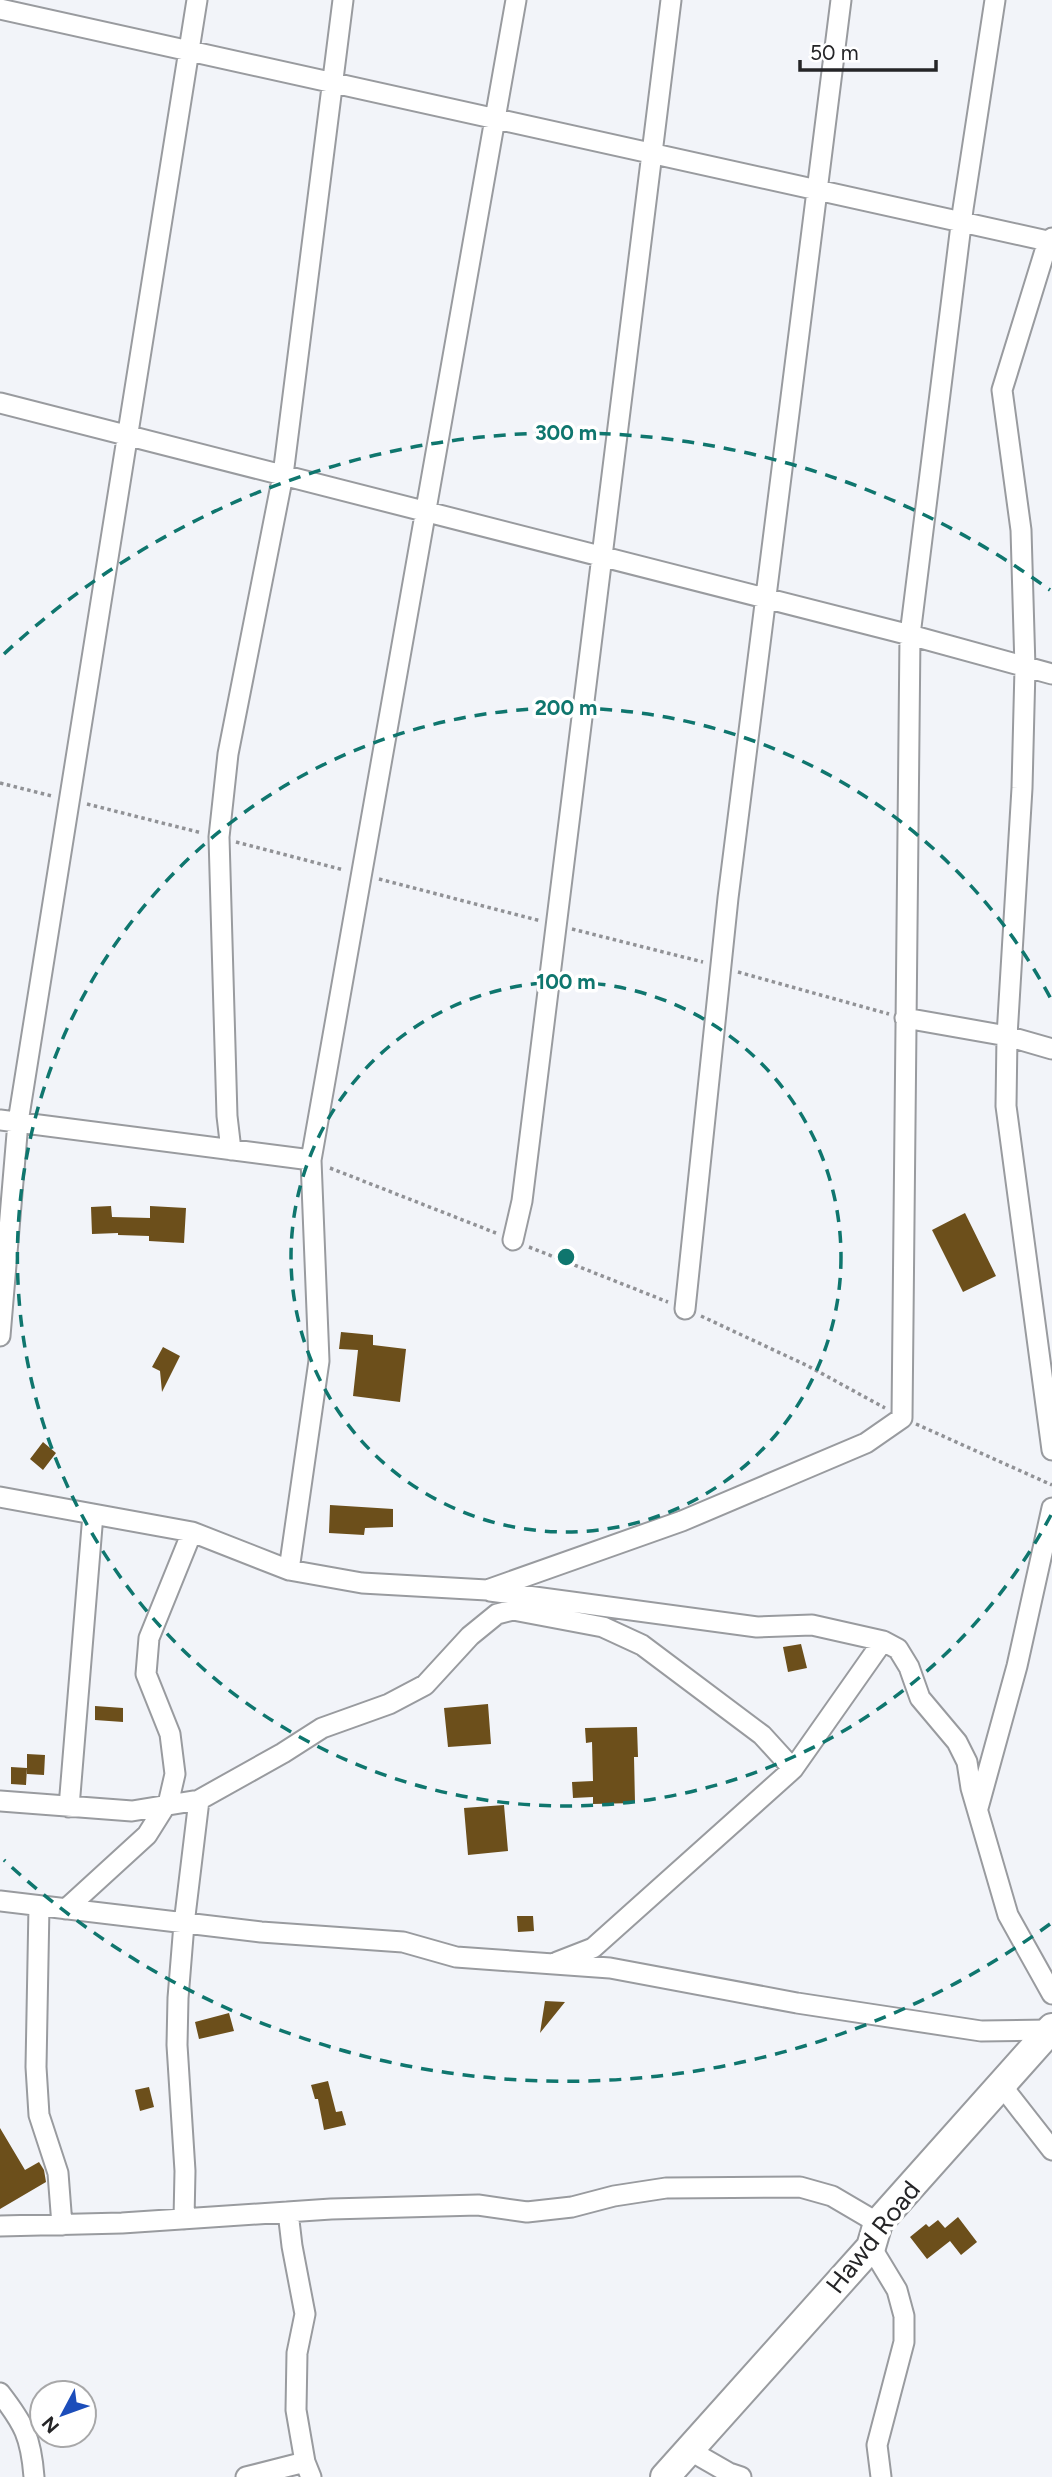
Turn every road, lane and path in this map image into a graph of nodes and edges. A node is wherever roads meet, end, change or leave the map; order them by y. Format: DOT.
graph roads {
  1 [pos="197,0"];
  2 [pos="343,0"];
  3 [pos="516,0"];
  4 [pos="671,0"];
  5 [pos="841,0"];
  6 [pos="995,0"];
  7 [pos="0,9"];
  8 [pos="189,51"];
  9 [pos="332,82"];
  10 [pos="495,118"];
  11 [pos="652,153"];
  12 [pos="816,190"];
  13 [pos="961,222"];
  14 [pos="1051,240"];
  15 [pos="0,403"];
  16 [pos="128,435"];
  17 [pos="284,475"];
  18 [pos="425,511"];
  19 [pos="602,556"];
  20 [pos="765,598"];
  21 [pos="910,635"];
  22 [pos="1025,668"];
  23 [pos="1052,674"];
  24 [pos="0,783"];
  25 [pos="69,800"];
  26 [pos="219,837"];
  27 [pos="361,874"];
  28 [pos="556,925"];
  29 [pos="721,967"];
  30 [pos="905,1018"];
  31 [pos="1007,1036"];
  32 [pos="1052,1049"];
  33 [pos="9,1121"];
  34 [pos="232,1150"];
  35 [pos="311,1160"];
  36 [pos="513,1240"];
  37 [pos="685,1309"];
  38 [pos="1044,1330"];
  39 [pos="0,1336"];
  40 [pos="902,1418"];
  41 [pos="1052,1450"];
  42 [pos="1052,1485"];
  43 [pos="0,1497"];
  44 [pos="1052,1508"];
  45 [pos="93,1514"];
  46 [pos="192,1532"];
  47 [pos="289,1570"];
  48 [pos="486,1590"];
  49 [pos="883,1641"];
  50 [pos="793,1769"];
  51 [pos="200,1800"];
  52 [pos="0,1801"];
  53 [pos="166,1806"];
  54 [pos="69,1807"];
  55 [pos="977,1809"];
  56 [pos="0,1901"];
  57 [pos="39,1906"];
  58 [pos="65,1909"];
  59 [pos="184,1924"];
  60 [pos="553,1963"];
  61 [pos="1052,1994"];
  62 [pos="1051,2029"];
  63 [pos="1002,2085"];
  64 [pos="1052,2150"];
  65 [pos="289,2212"];
  66 [pos="184,2219"];
  67 [pos="62,2225"];
  68 [pos="0,2226"];
  69 [pos="875,2235"];
  70 [pos="0,2393"];
  71 [pos="689,2450"];
  72 [pos="308,2469"];
  73 [pos="34,2477"];
  74 [pos="246,2477"];
  75 [pos="665,2477"];
  76 [pos="741,2477"];
  77 [pos="881,2477"];
  1 -- 8 [label="street"];
  2 -- 9 [label="street"];
  3 -- 10 [label="street"];
  4 -- 11 [label="street"];
  5 -- 12 [label="street"];
  6 -- 13 [label="street"];
  7 -- 8 [label="street"];
  8 -- 9 [label="street"];
  8 -- 16 [label="street"];
  9 -- 10 [label="street"];
  9 -- 17 [label="street"];
  10 -- 11 [label="street"];
  10 -- 18 [label="street"];
  11 -- 12 [label="street"];
  11 -- 19 [label="street"];
  12 -- 13 [label="street"];
  12 -- 20 [label="street"];
  13 -- 14 [label="street"];
  13 -- 21 [label="street"];
  14 -- 22 [label="street"];
  15 -- 16 [label="street"];
  16 -- 17 [label="street"];
  16 -- 25 [label="street"];
  17 -- 18 [label="street"];
  17 -- 26 [label="street"];
  18 -- 19 [label="street"];
  18 -- 27 [label="street"];
  19 -- 20 [label="street"];
  19 -- 28 [label="street"];
  20 -- 21 [label="street"];
  20 -- 29 [label="street"];
  21 -- 22 [label="street"];
  21 -- 30 [label="street"];
  22 -- 23 [label="street"];
  22 -- 31 [label="street"];
  24 -- 25 [label="path"];
  25 -- 26 [label="path"];
  25 -- 33 [label="street"];
  26 -- 27 [label="path"];
  26 -- 34 [label="street"];
  27 -- 28 [label="path"];
  27 -- 35 [label="street"];
  28 -- 29 [label="path"];
  28 -- 36 [label="street"];
  29 -- 30 [label="path"];
  29 -- 37 [label="street"];
  30 -- 31 [label="street"];
  30 -- 40 [label="street"];
  31 -- 32 [label="street"];
  31 -- 38 [label="street"];
  33 -- 34 [label="street"];
  33 -- 39 [label="street"];
  34 -- 35 [label="street"];
  35 -- 36 [label="path"];
  35 -- 47 [label="street"];
  36 -- 37 [label="path"];
  37 -- 40 [label="path"];
  38 -- 41 [label="street"];
  40 -- 42 [label="path"];
  40 -- 48 [label="street"];
  43 -- 45 [label="street"];
  44 -- 55 [label="street"];
  45 -- 46 [label="street"];
  45 -- 54 [label="street"];
  46 -- 47 [label="street"];
  46 -- 53 [label="street"];
  47 -- 48 [label="street"];
  48 -- 49 [label="street"];
  49 -- 50 [label="street"];
  49 -- 55 [label="street"];
  50 -- 51 [label="street"];
  50 -- 60 [label="street"];
  51 -- 53 [label="street"];
  51 -- 59 [label="street"];
  52 -- 54 [label="street"];
  53 -- 54 [label="street"];
  53 -- 58 [label="street"];
  55 -- 61 [label="street"];
  56 -- 57 [label="street"];
  57 -- 58 [label="street"];
  57 -- 67 [label="street"];
  58 -- 59 [label="street"];
  59 -- 60 [label="street"];
  59 -- 66 [label="street"];
  60 -- 62 [label="street"];
  62 -- 63 [label="main road, Hawd Road"];
  63 -- 64 [label="street"];
  63 -- 69 [label="main road, Hawd Road"];
  65 -- 66 [label="street"];
  65 -- 69 [label="street"];
  65 -- 72 [label="street"];
  66 -- 67 [label="street"];
  67 -- 68 [label="street"];
  69 -- 71 [label="main road, Hawd Road"];
  69 -- 77 [label="street"];
  70 -- 73 [label="street"];
  71 -- 75 [label="main road, Hawd Road"];
  71 -- 76 [label="street"];
  72 -- 74 [label="street"];
}
